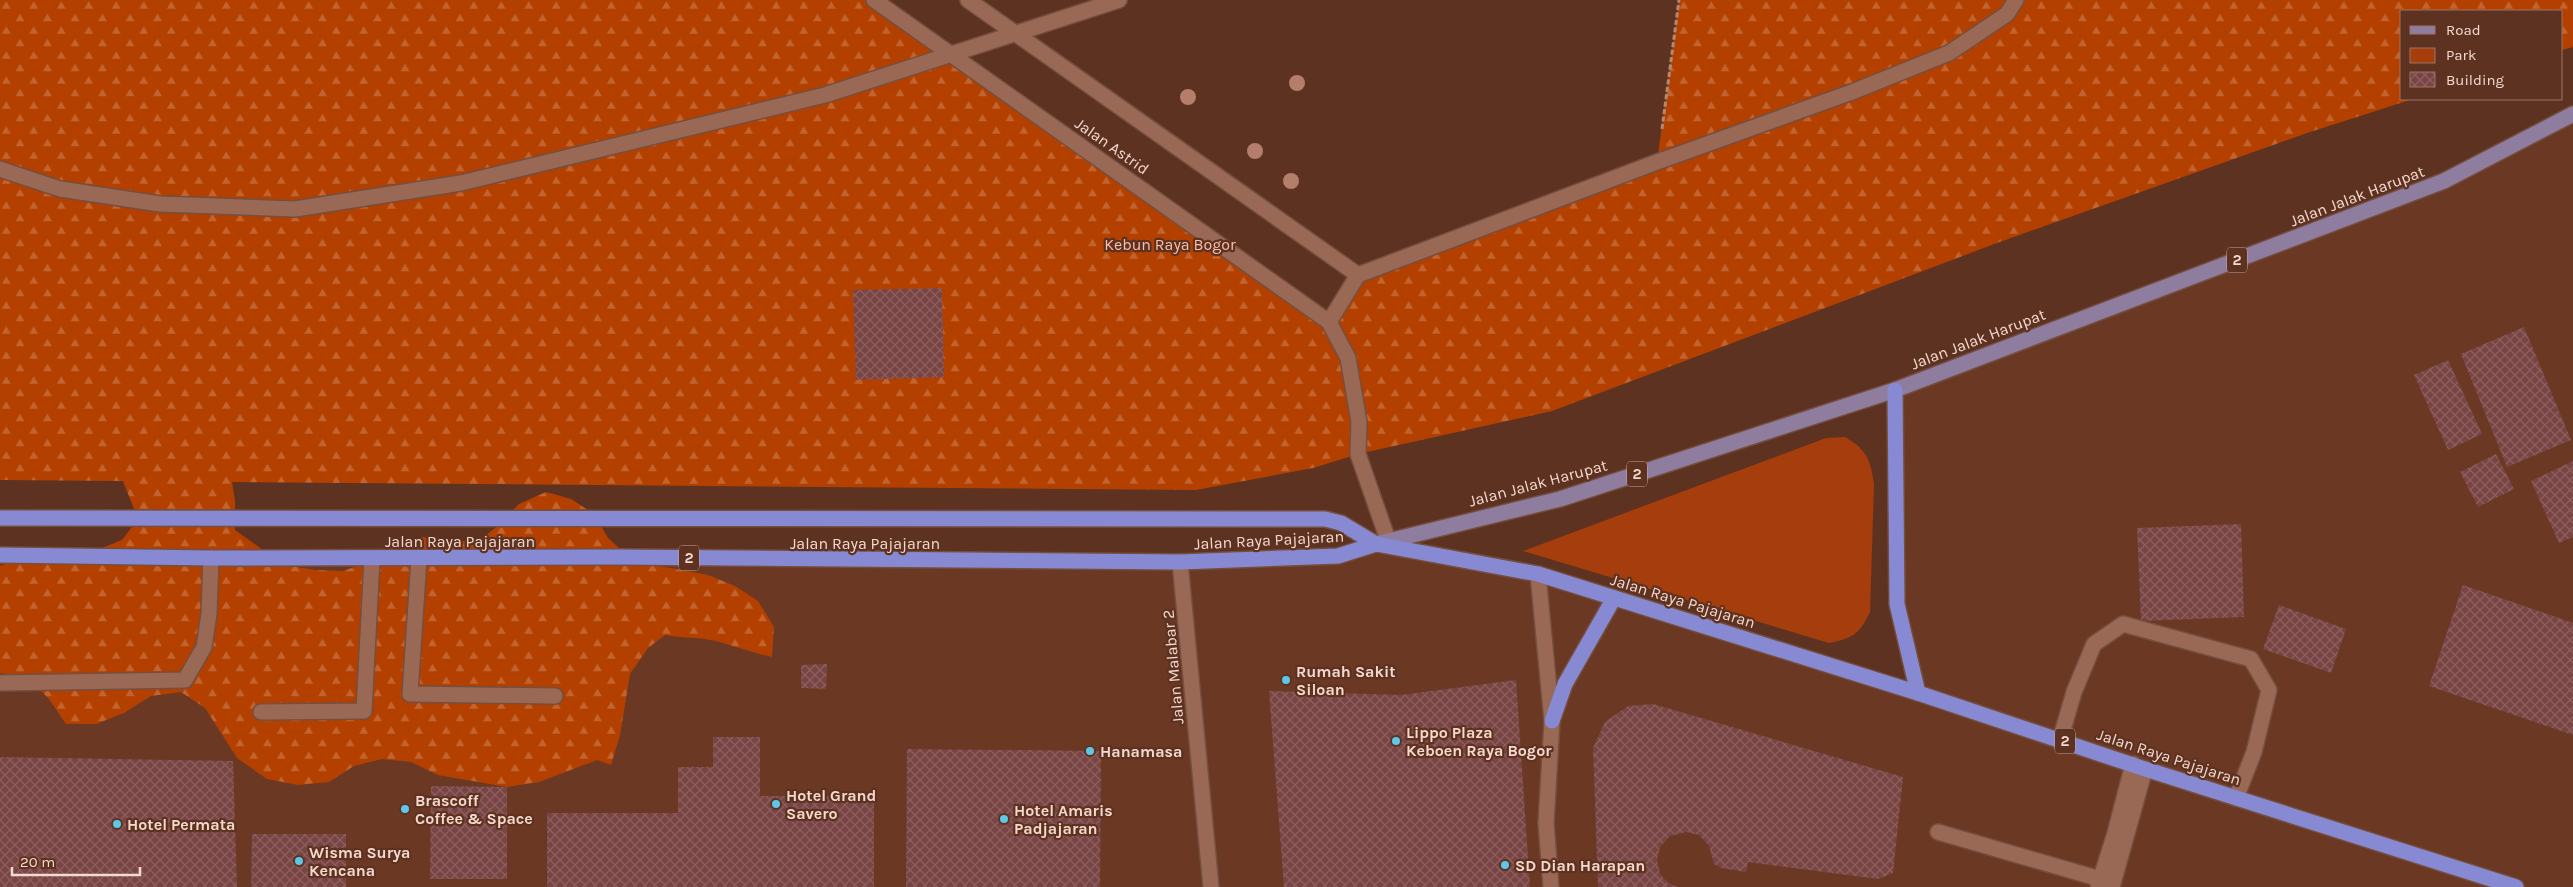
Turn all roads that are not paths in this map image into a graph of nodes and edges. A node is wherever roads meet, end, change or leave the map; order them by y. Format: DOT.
graph roads {
  1 [pos="874,0"];
  2 [pos="968,0"];
  3 [pos="1119,0"];
  4 [pos="2016,0"];
  5 [pos="1016,33"];
  6 [pos="950,53"];
  7 [pos="2573,114"];
  8 [pos="0,169"];
  9 [pos="1358,275"];
  10 [pos="1329,322"];
  11 [pos="1895,390"];
  12 [pos="0,518"];
  13 [pos="1382,542"];
  14 [pos="0,555"];
  15 [pos="210,558"];
  16 [pos="372,559"];
  17 [pos="419,559"];
  18 [pos="1180,562"];
  19 [pos="1538,574"];
  20 [pos="1614,598"];
  21 [pos="0,683"];
  22 [pos="1918,693"];
  23 [pos="555,696"];
  24 [pos="261,712"];
  25 [pos="1552,721"];
  26 [pos="2060,740"];
  27 [pos="2139,766"];
  28 [pos="2236,798"];
  29 [pos="1938,832"];
  30 [pos="2103,884"];
  31 [pos="1211,887"];
  32 [pos="1551,887"];
  33 [pos="2516,887"];
  1 -- 6 [label="street, Jalan Astrid"];
  2 -- 5 [label="street"];
  3 -- 5 [label="street"];
  4 -- 9 [label="street"];
  5 -- 6 [label="street"];
  5 -- 9 [label="street"];
  6 -- 8 [label="street"];
  6 -- 10 [label="street, Jalan Astrid"];
  7 -- 11 [label="main road, Jalan Jalak Harupat / 2"];
  9 -- 10 [label="street"];
  10 -- 13 [label="street"];
  11 -- 13 [label="main road, Jalan Jalak Harupat / 2"];
  11 -- 22 [label="highway"];
  12 -- 13 [label="highway, 2"];
  13 -- 18 [label="highway, Jalan Raya Pajajaran / 2"];
  13 -- 19 [label="highway, Jalan Raya Pajajaran / 2"];
  14 -- 15 [label="highway, Jalan Raya Pajajaran / 2"];
  15 -- 16 [label="highway, Jalan Raya Pajajaran / 2"];
  15 -- 21 [label="street"];
  16 -- 17 [label="highway, Jalan Raya Pajajaran / 2"];
  16 -- 24 [label="street"];
  17 -- 18 [label="highway, Jalan Raya Pajajaran / 2"];
  17 -- 23 [label="street"];
  18 -- 31 [label="street, Jalan Malabar 2"];
  19 -- 20 [label="highway, Jalan Raya Pajajaran / 2"];
  19 -- 25 [label="street"];
  20 -- 22 [label="highway, Jalan Raya Pajajaran / 2"];
  20 -- 25 [label="highway"];
  22 -- 26 [label="highway, Jalan Raya Pajajaran / 2"];
  25 -- 32 [label="street"];
  26 -- 27 [label="highway, Jalan Raya Pajajaran / 2"];
  26 -- 28 [label="street"];
  27 -- 28 [label="highway, Jalan Raya Pajajaran / 2"];
  27 -- 30 [label="street"];
  28 -- 33 [label="highway, Jalan Raya Pajajaran / 2"];
  29 -- 30 [label="street"];
}
